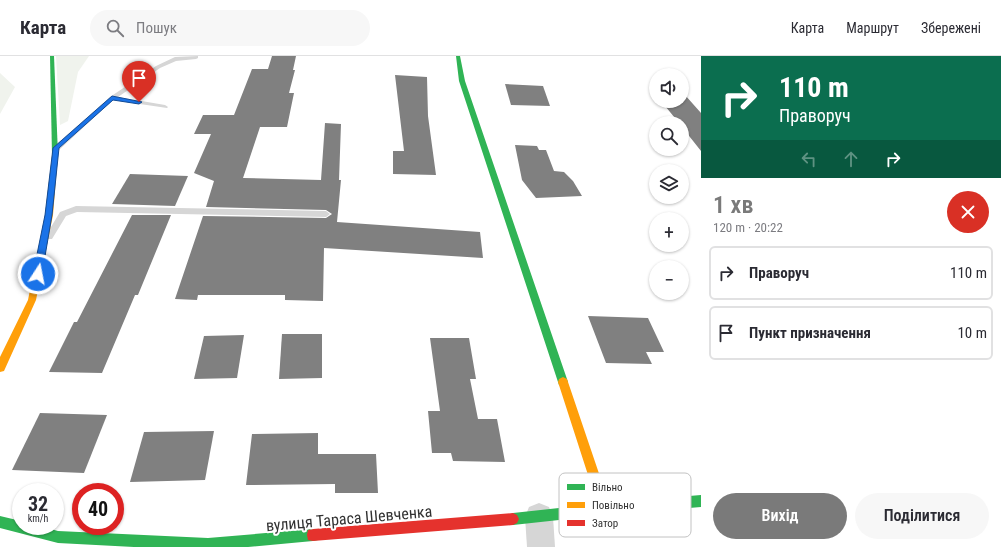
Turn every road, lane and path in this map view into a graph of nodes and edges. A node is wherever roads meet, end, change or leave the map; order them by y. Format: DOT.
graph roads {
  1 [pos="52,56"];
  2 [pos="196,56"];
  3 [pos="458,56"];
  4 [pos="112,98"];
  5 [pos="165,107"];
  6 [pos="56,148"];
  7 [pos="326,214"];
  8 [pos="43,247"];
  9 [pos="0,368"];
  10 [pos="592,473"];
  11 [pos="701,501"];
  12 [pos="691,502"];
  13 [pos="559,515"];
  14 [pos="539,517"];
  15 [pos="0,522"];
  16 [pos="207,546"];
  17 [pos="541,547"];
  1 -- 6 [label="street"];
  2 -- 4 [label="lane"];
  3 -- 10 [label="street"];
  4 -- 5 [label="lane"];
  4 -- 6 [label="lane"];
  6 -- 8 [label="street"];
  7 -- 8 [label="lane"];
  8 -- 9 [label="street"];
  11 -- 12 [label="street, вулиця Тараса Шевченка"];
  13 -- 14 [label="street, вулиця Тараса Шевченка"];
  14 -- 16 [label="street, вулиця Тараса Шевченка"];
  14 -- 17 [label="street"];
  15 -- 16 [label="street, вулиця Тараса Шевченка"];
}
